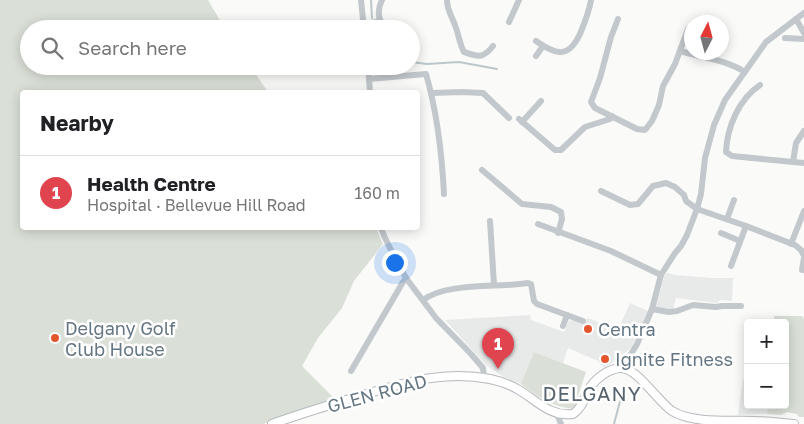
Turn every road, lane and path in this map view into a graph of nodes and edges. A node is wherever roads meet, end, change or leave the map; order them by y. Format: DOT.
graph roads {
  1 [pos="361,0"];
  2 [pos="382,0"];
  3 [pos="447,0"];
  4 [pos="519,0"];
  5 [pos="591,0"];
  6 [pos="804,13"];
  7 [pos="618,19"];
  8 [pos="796,19"];
  9 [pos="363,20"];
  10 [pos="380,20"];
  11 [pos="509,22"];
  12 [pos="804,33"];
  13 [pos="785,38"];
  14 [pos="804,39"];
  15 [pos="684,40"];
  16 [pos="536,41"];
  17 [pos="493,46"];
  18 [pos="544,46"];
  19 [pos="680,51"];
  20 [pos="536,56"];
  21 [pos="745,72"];
  22 [pos="369,75"];
  23 [pos="415,75"];
  24 [pos="420,75"];
  25 [pos="369,79"];
  26 [pos="760,85"];
  27 [pos="370,90"];
  28 [pos="432,93"];
  29 [pos="541,101"];
  30 [pos="612,116"];
  31 [pos="509,118"];
  32 [pos="804,131"];
  33 [pos="793,162"];
  34 [pos="804,163"];
  35 [pos="482,170"];
  36 [pos="601,191"];
  37 [pos="444,194"];
  38 [pos="734,200"];
  39 [pos="697,209"];
  40 [pos="804,212"];
  41 [pos="727,219"];
  42 [pos="490,221"];
  43 [pos="538,224"];
  44 [pos="746,226"];
  45 [pos="382,230"];
  46 [pos="558,232"];
  47 [pos="721,233"];
  48 [pos="740,241"];
  49 [pos="790,244"];
  50 [pos="804,257"];
  51 [pos="731,266"];
  52 [pos="804,270"];
  53 [pos="661,275"];
  54 [pos="406,278"];
  55 [pos="494,285"];
  56 [pos="423,300"];
  57 [pos="741,306"];
  58 [pos="652,309"];
  59 [pos="567,315"];
  60 [pos="584,320"];
  61 [pos="563,326"];
  62 [pos="621,367"];
  63 [pos="352,371"];
  64 [pos="484,378"];
  65 [pos="558,421"];
  66 [pos="692,421"];
  67 [pos="272,424"];
  68 [pos="794,424"];
  1 -- 9 [label="street"];
  2 -- 10 [label="street"];
  3 -- 17 [label="street"];
  4 -- 11 [label="street"];
  5 -- 18 [label="street"];
  6 -- 8 [label="street"];
  7 -- 30 [label="street"];
  8 -- 12 [label="street"];
  8 -- 21 [label="street"];
  13 -- 14 [label="street"];
  15 -- 19 [label="street"];
  16 -- 18 [label="street"];
  18 -- 20 [label="street"];
  19 -- 21 [label="street"];
  19 -- 30 [label="street"];
  21 -- 39 [label="street"];
  22 -- 25 [label="street"];
  23 -- 25 [label="street"];
  24 -- 28 [label="street"];
  25 -- 27 [label="street"];
  26 -- 33 [label="street"];
  28 -- 31 [label="street"];
  28 -- 37 [label="street"];
  29 -- 30 [label="street"];
  32 -- 33 [label="street"];
  33 -- 34 [label="street"];
  35 -- 46 [label="street"];
  36 -- 39 [label="street"];
  38 -- 41 [label="street"];
  39 -- 41 [label="street"];
  39 -- 53 [label="street"];
  40 -- 49 [label="street"];
  41 -- 44 [label="street"];
  42 -- 55 [label="street"];
  43 -- 46 [label="street"];
  44 -- 48 [label="street"];
  44 -- 49 [label="street"];
  45 -- 54 [label="street"];
  46 -- 53 [label="street"];
  47 -- 48 [label="street"];
  48 -- 51 [label="street"];
  49 -- 50 [label="street"];
  50 -- 52 [label="street"];
  53 -- 58 [label="street"];
  54 -- 56 [label="street"];
  54 -- 63 [label="street"];
  55 -- 56 [label="street"];
  55 -- 59 [label="street"];
  56 -- 64 [label="street"];
  57 -- 58 [label="street"];
  58 -- 62 [label="street"];
  59 -- 60 [label="street"];
  59 -- 61 [label="street"];
  62 -- 65 [label="main road"];
  62 -- 66 [label="main road"];
  64 -- 65 [label="main road, GLEN ROAD"];
  64 -- 67 [label="main road, GLEN ROAD"];
  66 -- 68 [label="main road"];
}
